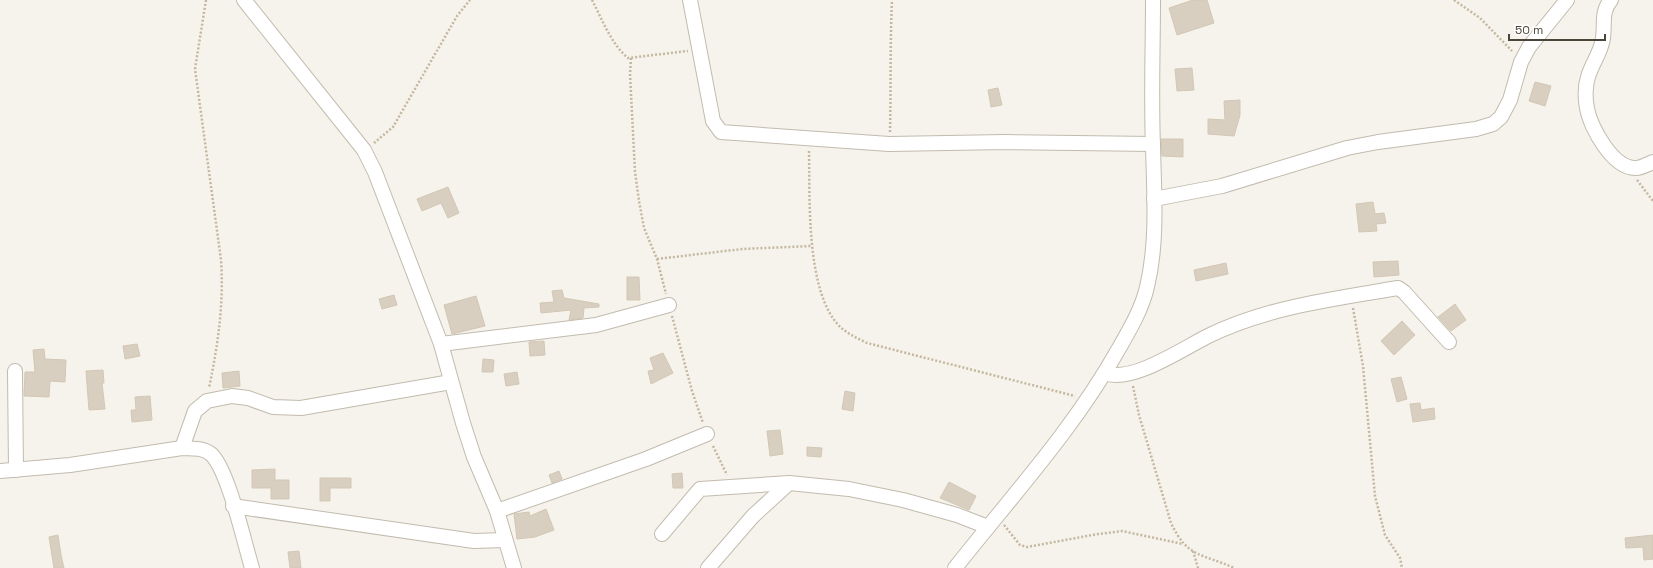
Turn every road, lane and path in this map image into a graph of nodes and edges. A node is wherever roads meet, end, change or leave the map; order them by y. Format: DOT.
graph roads {
  1 [pos="206,0"];
  2 [pos="244,0"];
  3 [pos="470,0"];
  4 [pos="592,0"];
  5 [pos="690,0"];
  6 [pos="892,0"];
  7 [pos="1153,0"];
  8 [pos="1454,0"];
  9 [pos="1567,0"];
  10 [pos="1611,0"];
  11 [pos="699,50"];
  12 [pos="631,58"];
  13 [pos="1521,62"];
  14 [pos="809,139"];
  15 [pos="889,144"];
  16 [pos="1153,144"];
  17 [pos="364,150"];
  18 [pos="1653,162"];
  19 [pos="1625,166"];
  20 [pos="1154,199"];
  21 [pos="1653,201"];
  22 [pos="811,246"];
  23 [pos="657,259"];
  24 [pos="1351,296"];
  25 [pos="669,305"];
  26 [pos="1449,342"];
  27 [pos="441,344"];
  28 [pos="15,370"];
  29 [pos="1105,373"];
  30 [pos="1131,374"];
  31 [pos="451,382"];
  32 [pos="1089,400"];
  33 [pos="207,401"];
  34 [pos="707,434"];
  35 [pos="182,448"];
  36 [pos="16,470"];
  37 [pos="0,471"];
  38 [pos="789,484"];
  39 [pos="733,486"];
  40 [pos="234,506"];
  41 [pos="497,511"];
  42 [pos="992,521"];
  43 [pos="662,534"];
  44 [pos="505,540"];
  45 [pos="1183,544"];
  46 [pos="1192,550"];
  47 [pos="252,568"];
  48 [pos="514,568"];
  49 [pos="708,568"];
  50 [pos="955,568"];
  51 [pos="1198,568"];
  52 [pos="1234,568"];
  53 [pos="1402,568"];
  1 -- 33 [label="path"];
  2 -- 17 [label="street"];
  3 -- 17 [label="path"];
  4 -- 12 [label="path"];
  5 -- 11 [label="street"];
  6 -- 15 [label="path"];
  7 -- 16 [label="street"];
  8 -- 13 [label="path"];
  9 -- 13 [label="street"];
  10 -- 19 [label="street"];
  11 -- 12 [label="path"];
  11 -- 14 [label="street"];
  12 -- 23 [label="path"];
  13 -- 20 [label="street"];
  14 -- 15 [label="street"];
  14 -- 22 [label="path"];
  15 -- 16 [label="street"];
  16 -- 20 [label="street"];
  17 -- 27 [label="street"];
  18 -- 19 [label="street"];
  19 -- 21 [label="path"];
  20 -- 29 [label="street"];
  22 -- 23 [label="path"];
  22 -- 32 [label="path"];
  23 -- 25 [label="path"];
  24 -- 26 [label="street"];
  24 -- 30 [label="street"];
  24 -- 53 [label="path"];
  25 -- 27 [label="street"];
  25 -- 34 [label="path"];
  27 -- 31 [label="street"];
  28 -- 36 [label="street"];
  29 -- 30 [label="street"];
  29 -- 32 [label="street"];
  30 -- 45 [label="path"];
  31 -- 33 [label="street"];
  31 -- 41 [label="street"];
  32 -- 42 [label="street"];
  33 -- 35 [label="street"];
  34 -- 39 [label="path"];
  34 -- 41 [label="street"];
  35 -- 36 [label="street"];
  35 -- 40 [label="street"];
  36 -- 37 [label="street"];
  38 -- 39 [label="street"];
  38 -- 42 [label="street"];
  38 -- 49 [label="street"];
  39 -- 43 [label="street"];
  40 -- 44 [label="street"];
  40 -- 47 [label="street"];
  41 -- 44 [label="street"];
  42 -- 45 [label="path"];
  42 -- 50 [label="street"];
  44 -- 48 [label="street"];
  45 -- 46 [label="path"];
  46 -- 51 [label="path"];
  46 -- 52 [label="path"];
}
